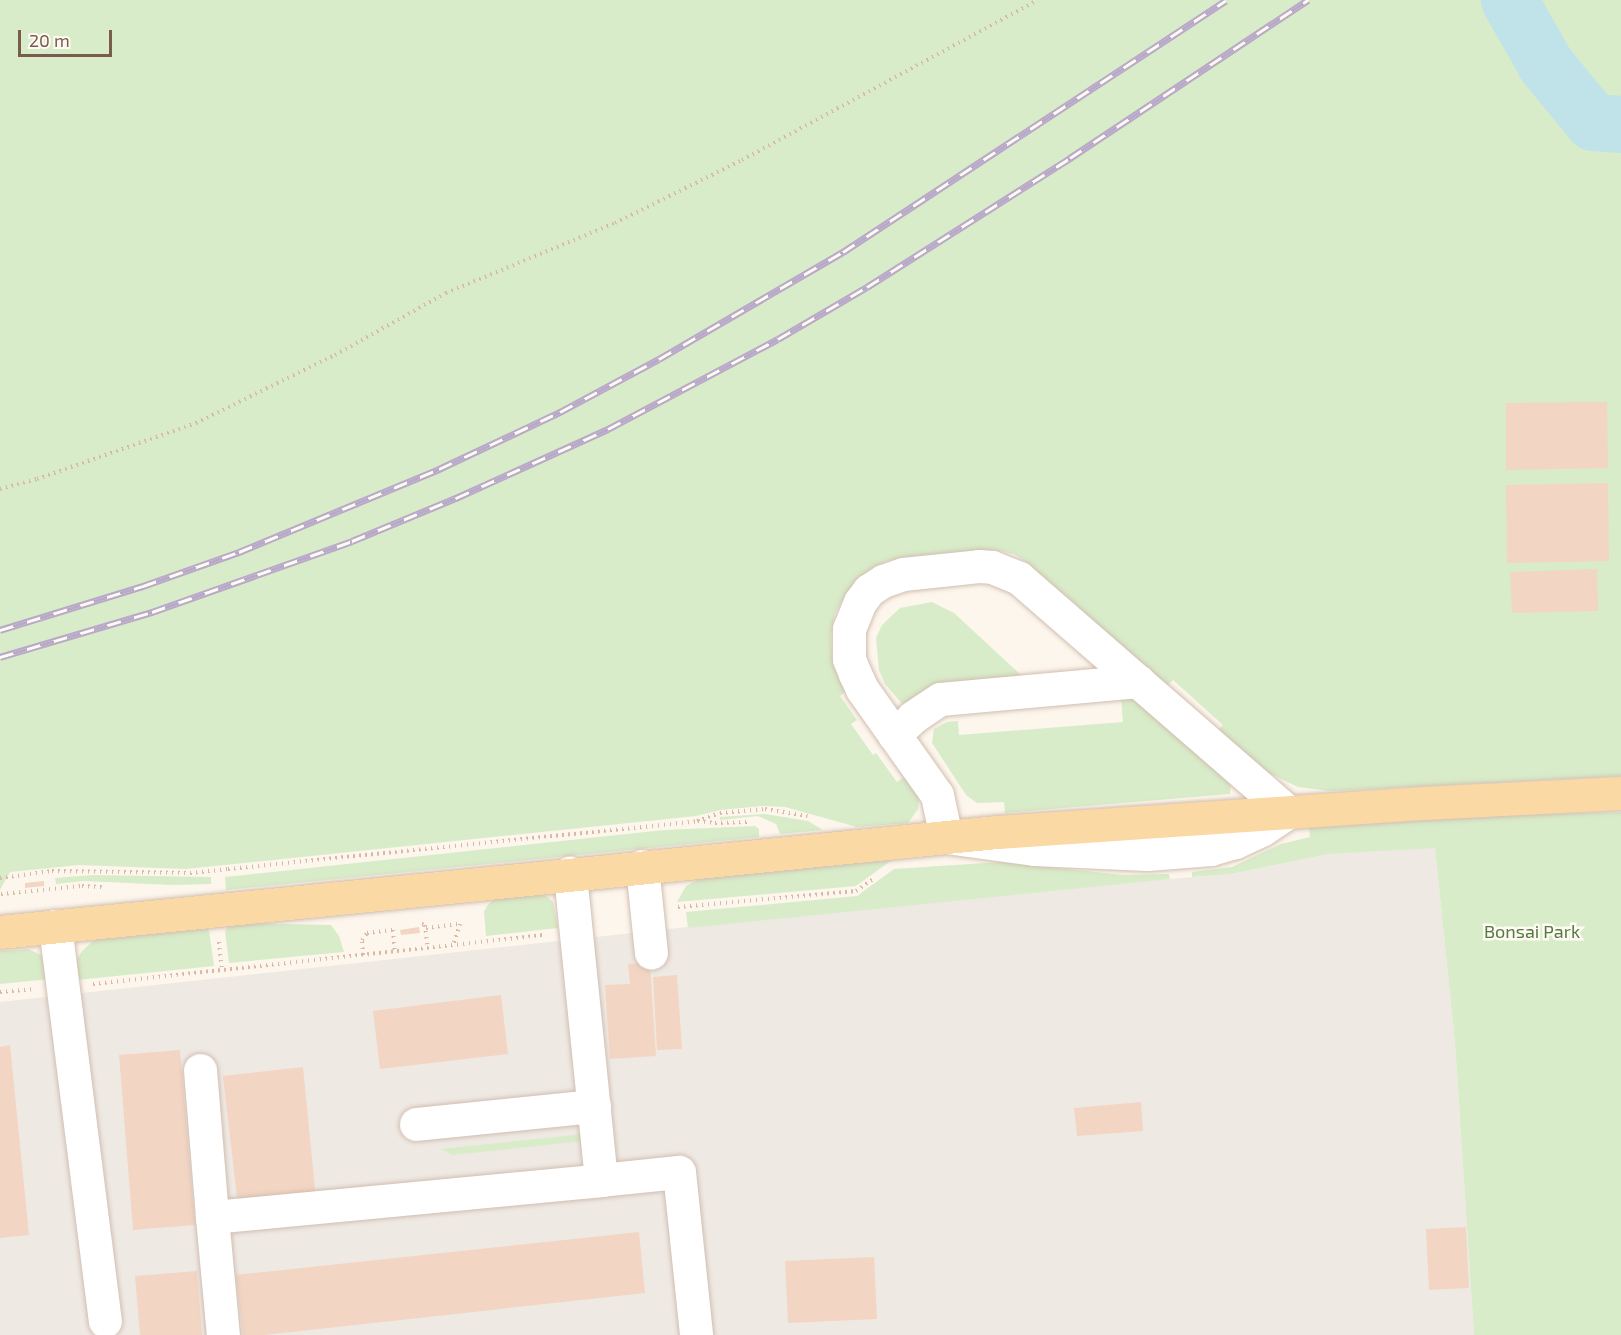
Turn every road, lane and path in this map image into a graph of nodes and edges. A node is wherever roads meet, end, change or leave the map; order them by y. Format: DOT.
graph roads {
  1 [pos="1038,0"];
  2 [pos="0,489"];
  3 [pos="1138,681"];
  4 [pos="894,735"];
  5 [pos="1621,793"];
  6 [pos="1288,812"];
  7 [pos="697,821"];
  8 [pos="946,837"];
  9 [pos="642,866"];
  10 [pos="570,873"];
  11 [pos="0,878"];
  12 [pos="420,924"];
  13 [pos="55,926"];
  14 [pos="397,926"];
  15 [pos="426,928"];
  16 [pos="393,930"];
  17 [pos="0,932"];
  18 [pos="218,937"];
  19 [pos="452,945"];
  20 [pos="428,948"];
  21 [pos="395,951"];
  22 [pos="651,953"];
  23 [pos="363,955"];
  24 [pos="222,970"];
  25 [pos="200,1070"];
  26 [pos="594,1106"];
  27 [pos="416,1124"];
  28 [pos="601,1180"];
  29 [pos="212,1217"];
  30 [pos="105,1321"];
  31 [pos="223,1335"];
  32 [pos="696,1335"];
  1 -- 2 [label="path"];
  3 -- 4 [label="lane"];
  3 -- 4 [label="lane"];
  3 -- 6 [label="lane"];
  4 -- 8 [label="lane"];
  5 -- 6 [label="main road"];
  6 -- 8 [label="main road"];
  7 -- 11 [label="path"];
  8 -- 9 [label="main road"];
  9 -- 10 [label="main road"];
  9 -- 22 [label="lane"];
  10 -- 13 [label="main road"];
  10 -- 26 [label="lane"];
  12 -- 15 [label="path"];
  13 -- 17 [label="main road"];
  13 -- 30 [label="lane"];
  14 -- 16 [label="path"];
  15 -- 19 [label="path"];
  15 -- 20 [label="path"];
  16 -- 21 [label="path"];
  16 -- 23 [label="path"];
  18 -- 24 [label="path"];
  25 -- 29 [label="lane"];
  26 -- 27 [label="lane"];
  26 -- 28 [label="lane"];
  28 -- 29 [label="lane"];
  28 -- 32 [label="lane"];
  29 -- 31 [label="lane"];
}
